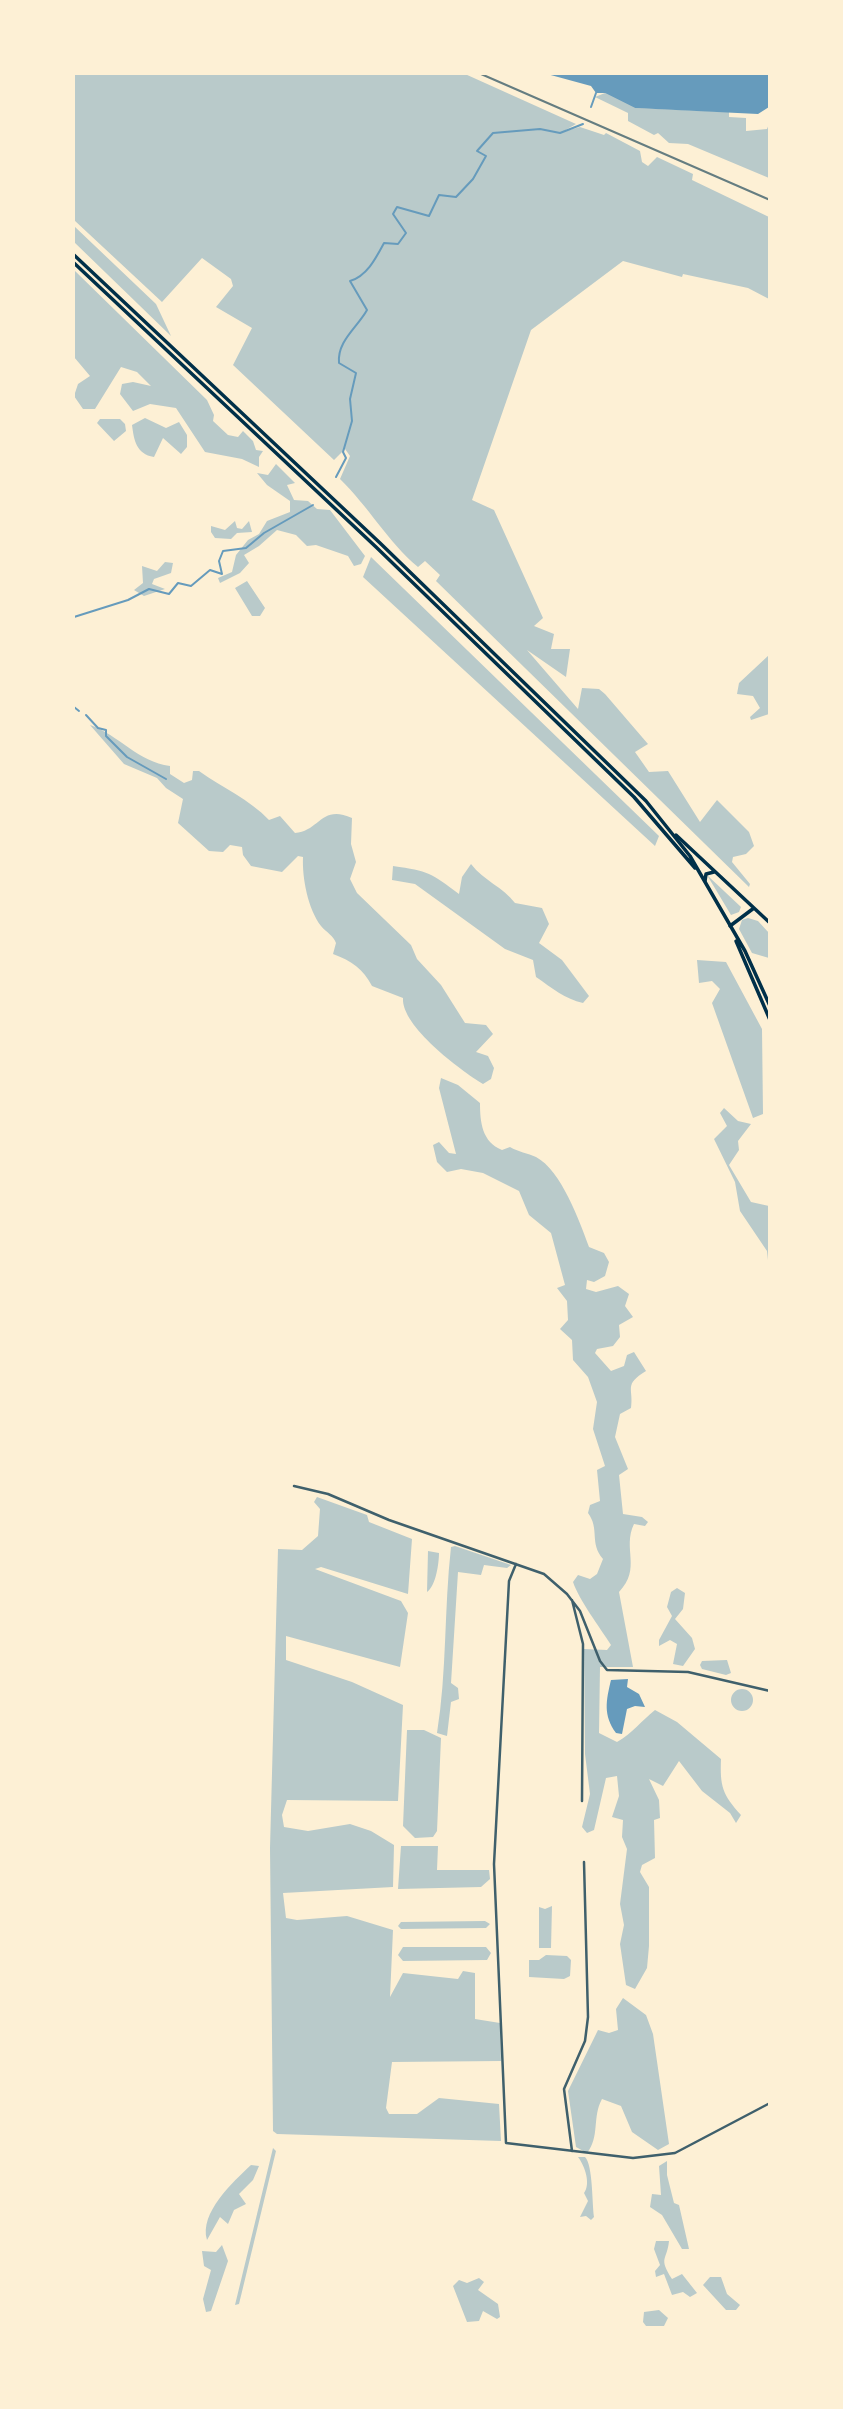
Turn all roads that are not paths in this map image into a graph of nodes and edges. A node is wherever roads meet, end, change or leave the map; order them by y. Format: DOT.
graph roads {
  1 [pos="74,255"];
  2 [pos="74,263"];
  3 [pos="676,835"];
  4 [pos="716,872"];
  5 [pos="705,881"];
  6 [pos="754,908"];
  7 [pos="769,923"];
  8 [pos="730,926"];
  9 [pos="769,1006"];
  10 [pos="769,1020"];
  11 [pos="294,1486"];
  12 [pos="516,1564"];
  13 [pos="572,1600"];
  14 [pos="769,1691"];
  15 [pos="582,1801"];
  16 [pos="584,1862"];
  17 [pos="769,2103"];
  18 [pos="572,2153"];
  1 -- 3 [label="main road"];
  2 -- 5 [label="main road"];
  3 -- 4 [label="main road"];
  3 -- 5 [label="main road"];
  4 -- 5 [label="main road"];
  4 -- 6 [label="main road"];
  5 -- 8 [label="main road"];
  6 -- 7 [label="main road"];
  6 -- 8 [label="main road"];
  8 -- 9 [label="main road"];
  8 -- 10 [label="main road"];
  11 -- 12 [label="street"];
  12 -- 13 [label="street"];
  12 -- 18 [label="street"];
  13 -- 14 [label="street"];
  13 -- 15 [label="street"];
  16 -- 18 [label="street"];
  17 -- 18 [label="street"];
}
